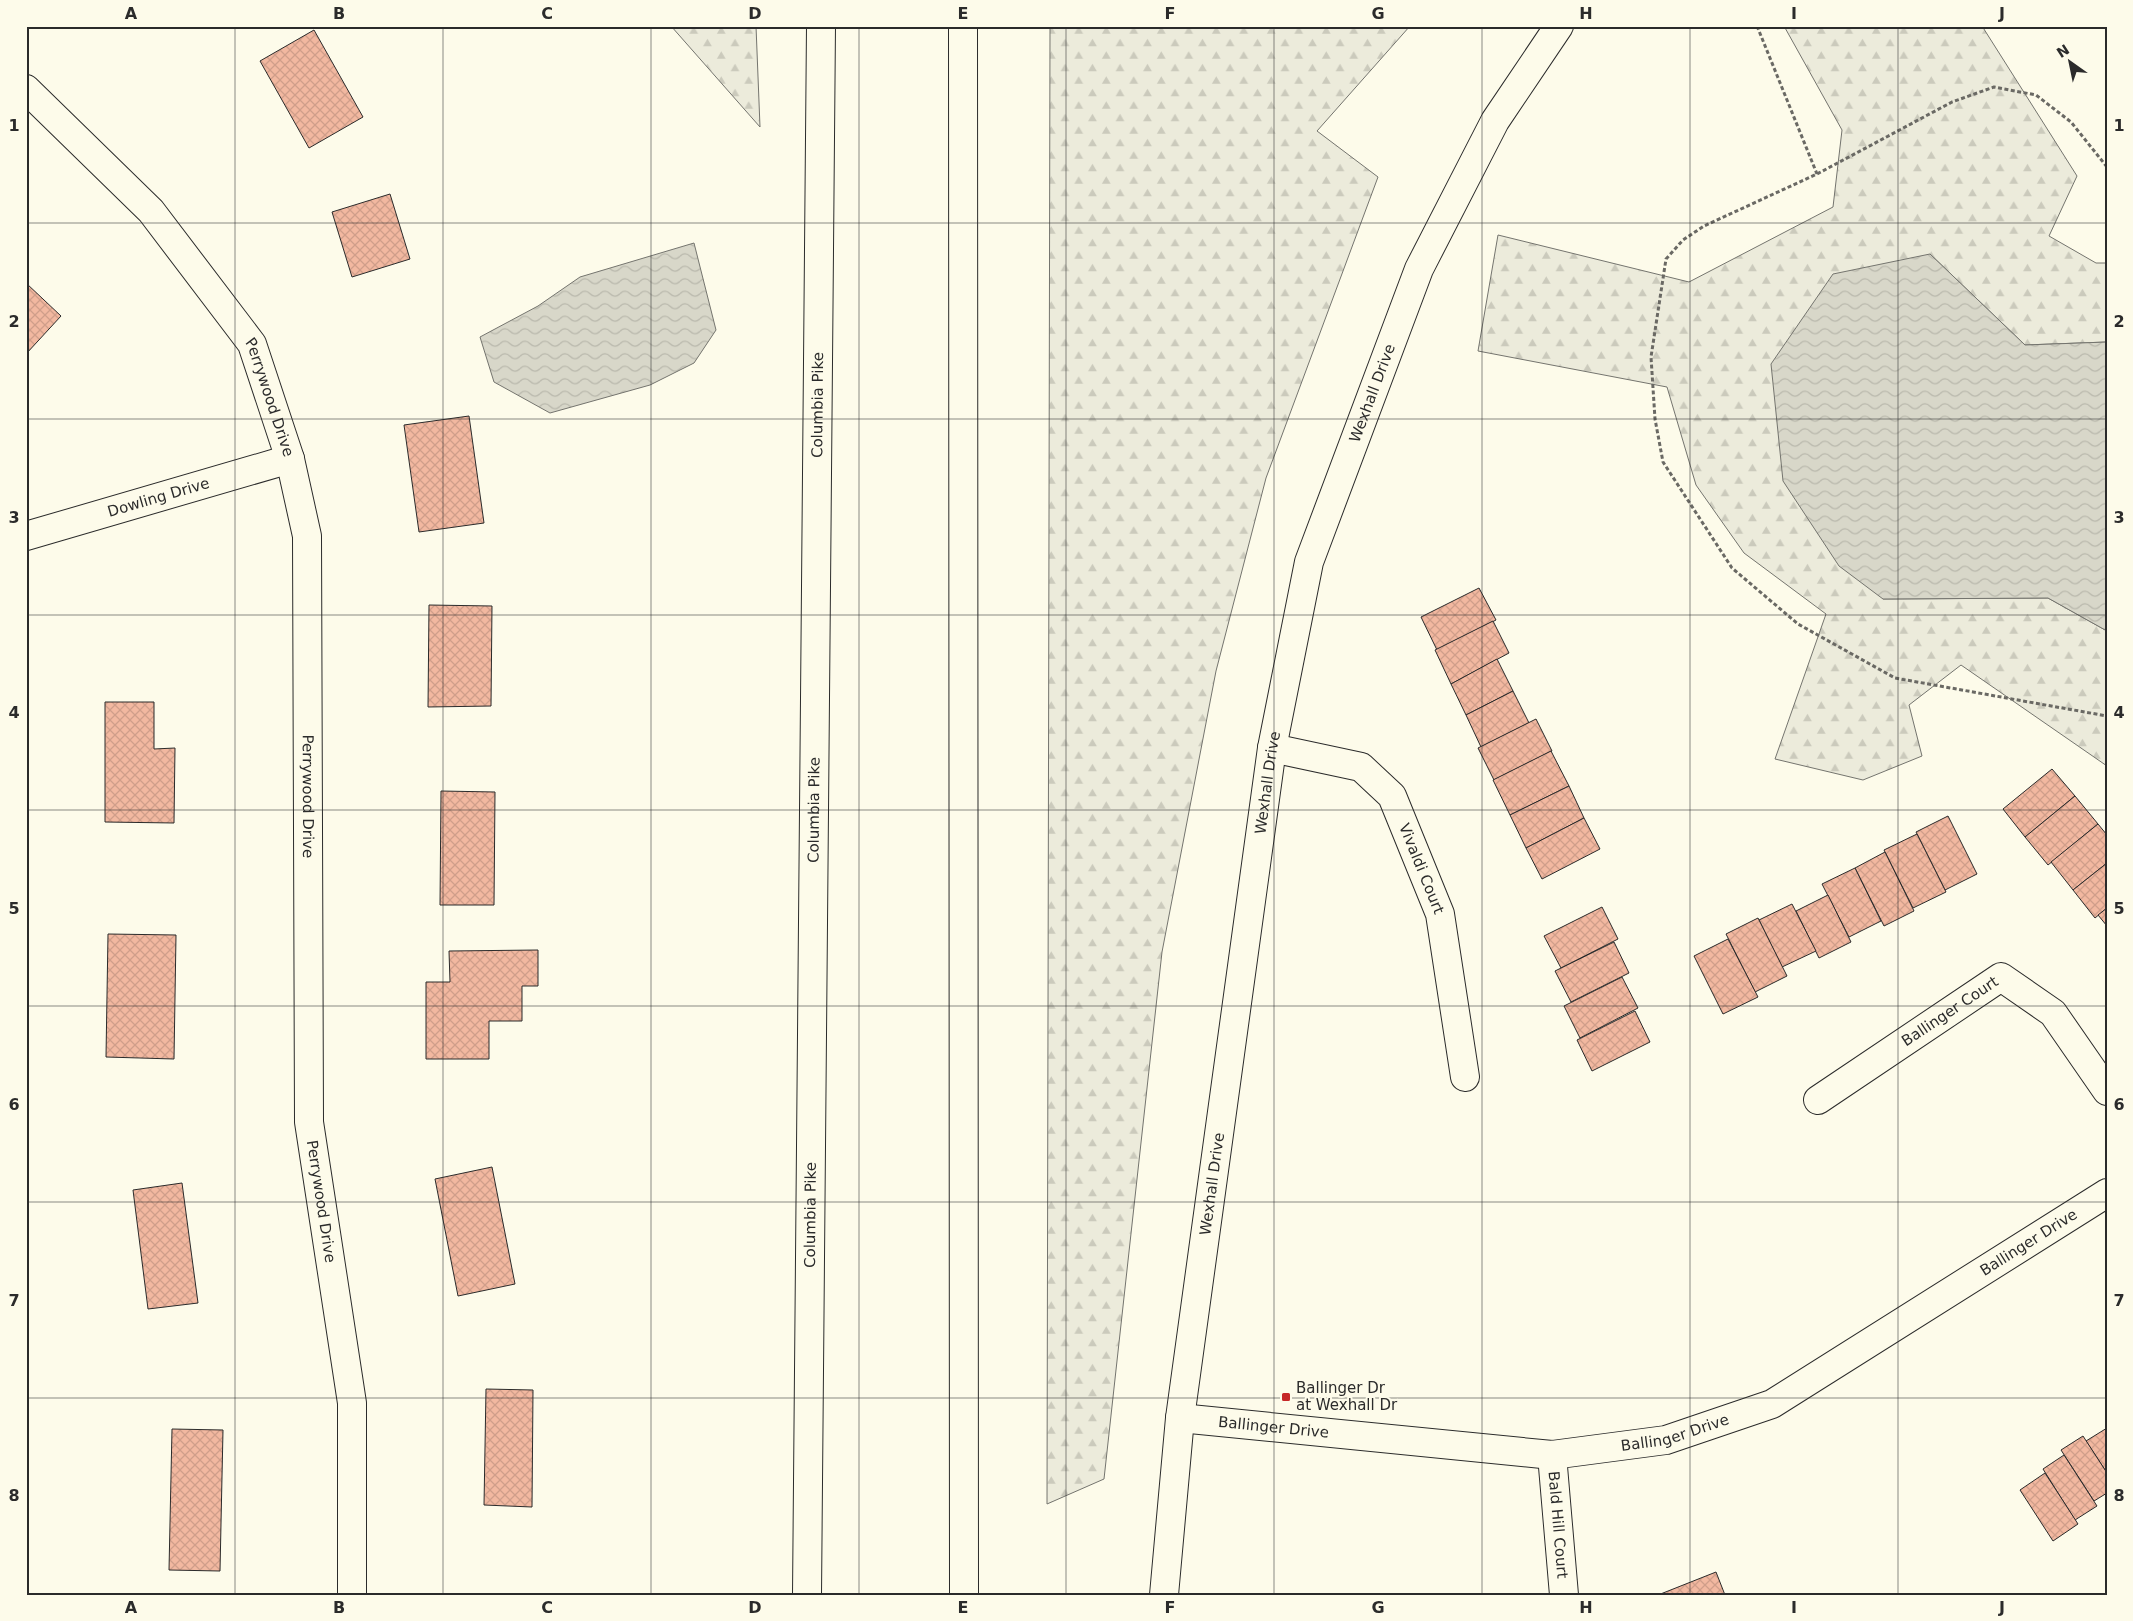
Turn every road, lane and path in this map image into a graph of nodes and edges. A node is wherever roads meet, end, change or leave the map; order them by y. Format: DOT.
graph roads {
  1 [pos="821,26"];
  2 [pos="963,26"];
  3 [pos="1559,26"];
  4 [pos="1757,26"];
  5 [pos="26,89"];
  6 [pos="2107,167"];
  7 [pos="1817,174"];
  8 [pos="290,459"];
  9 [pos="26,536"];
  10 [pos="2107,716"];
  11 [pos="1272,748"];
  12 [pos="1465,1077"];
  13 [pos="2107,1091"];
  14 [pos="1818,1100"];
  15 [pos="2107,1193"];
  16 [pos="1180,1418"];
  17 [pos="1552,1455"];
  18 [pos="352,1595"];
  19 [pos="807,1595"];
  20 [pos="964,1595"];
  21 [pos="1164,1595"];
  22 [pos="1564,1595"];
  1 -- 19 [label="main road, Columbia Pike"];
  2 -- 20 [label="main road"];
  3 -- 11 [label="main road, Wexhall Drive"];
  4 -- 7 [label="path"];
  5 -- 8 [label="main road, Perrywood Drive"];
  6 -- 7 [label="path"];
  7 -- 10 [label="path"];
  8 -- 9 [label="main road, Dowling Drive"];
  8 -- 18 [label="main road, Perrywood Drive"];
  11 -- 12 [label="main road, Vivaldi Court"];
  11 -- 16 [label="main road, Wexhall Drive"];
  13 -- 14 [label="main road, Ballinger Court"];
  15 -- 17 [label="main road, Ballinger Drive"];
  16 -- 17 [label="main road, Ballinger Drive"];
  16 -- 21 [label="main road, Wexhall Drive"];
  17 -- 22 [label="main road, Bald Hill Court"];
}
